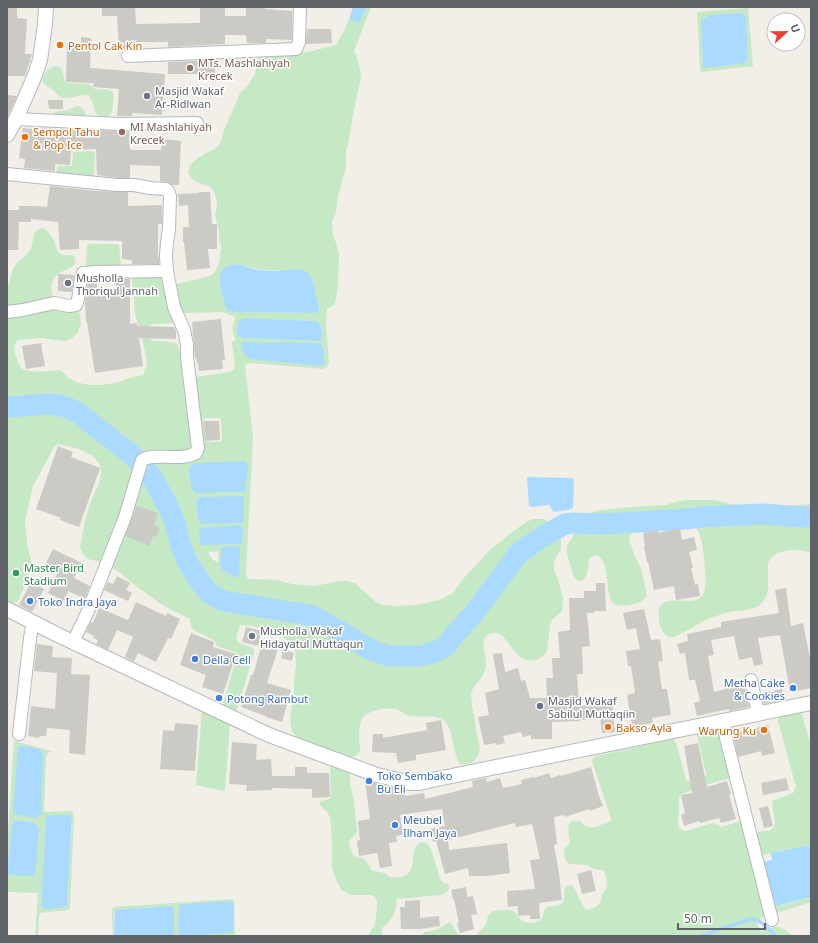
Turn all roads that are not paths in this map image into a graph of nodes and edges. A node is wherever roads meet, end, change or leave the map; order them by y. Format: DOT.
graph roads {
  1 [pos="46,7"];
  2 [pos="300,7"];
  3 [pos="128,56"];
  4 [pos="16,119"];
  5 [pos="197,123"];
  6 [pos="7,135"];
  7 [pos="7,174"];
  8 [pos="167,271"];
  9 [pos="7,312"];
  10 [pos="7,609"];
  11 [pos="33,622"];
  12 [pos="73,642"];
  13 [pos="751,680"];
  14 [pos="811,703"];
  15 [pos="758,713"];
  16 [pos="723,720"];
  17 [pos="19,734"];
  18 [pos="772,920"];
  1 -- 4 [label="street"];
  2 -- 3 [label="street"];
  4 -- 5 [label="street"];
  4 -- 6 [label="street"];
  7 -- 8 [label="street"];
  8 -- 9 [label="street"];
  8 -- 12 [label="street"];
  10 -- 11 [label="street"];
  11 -- 12 [label="street"];
  11 -- 17 [label="street"];
  12 -- 16 [label="street"];
  13 -- 15 [label="street"];
  14 -- 15 [label="street"];
  15 -- 16 [label="street"];
  16 -- 18 [label="street"];
}
